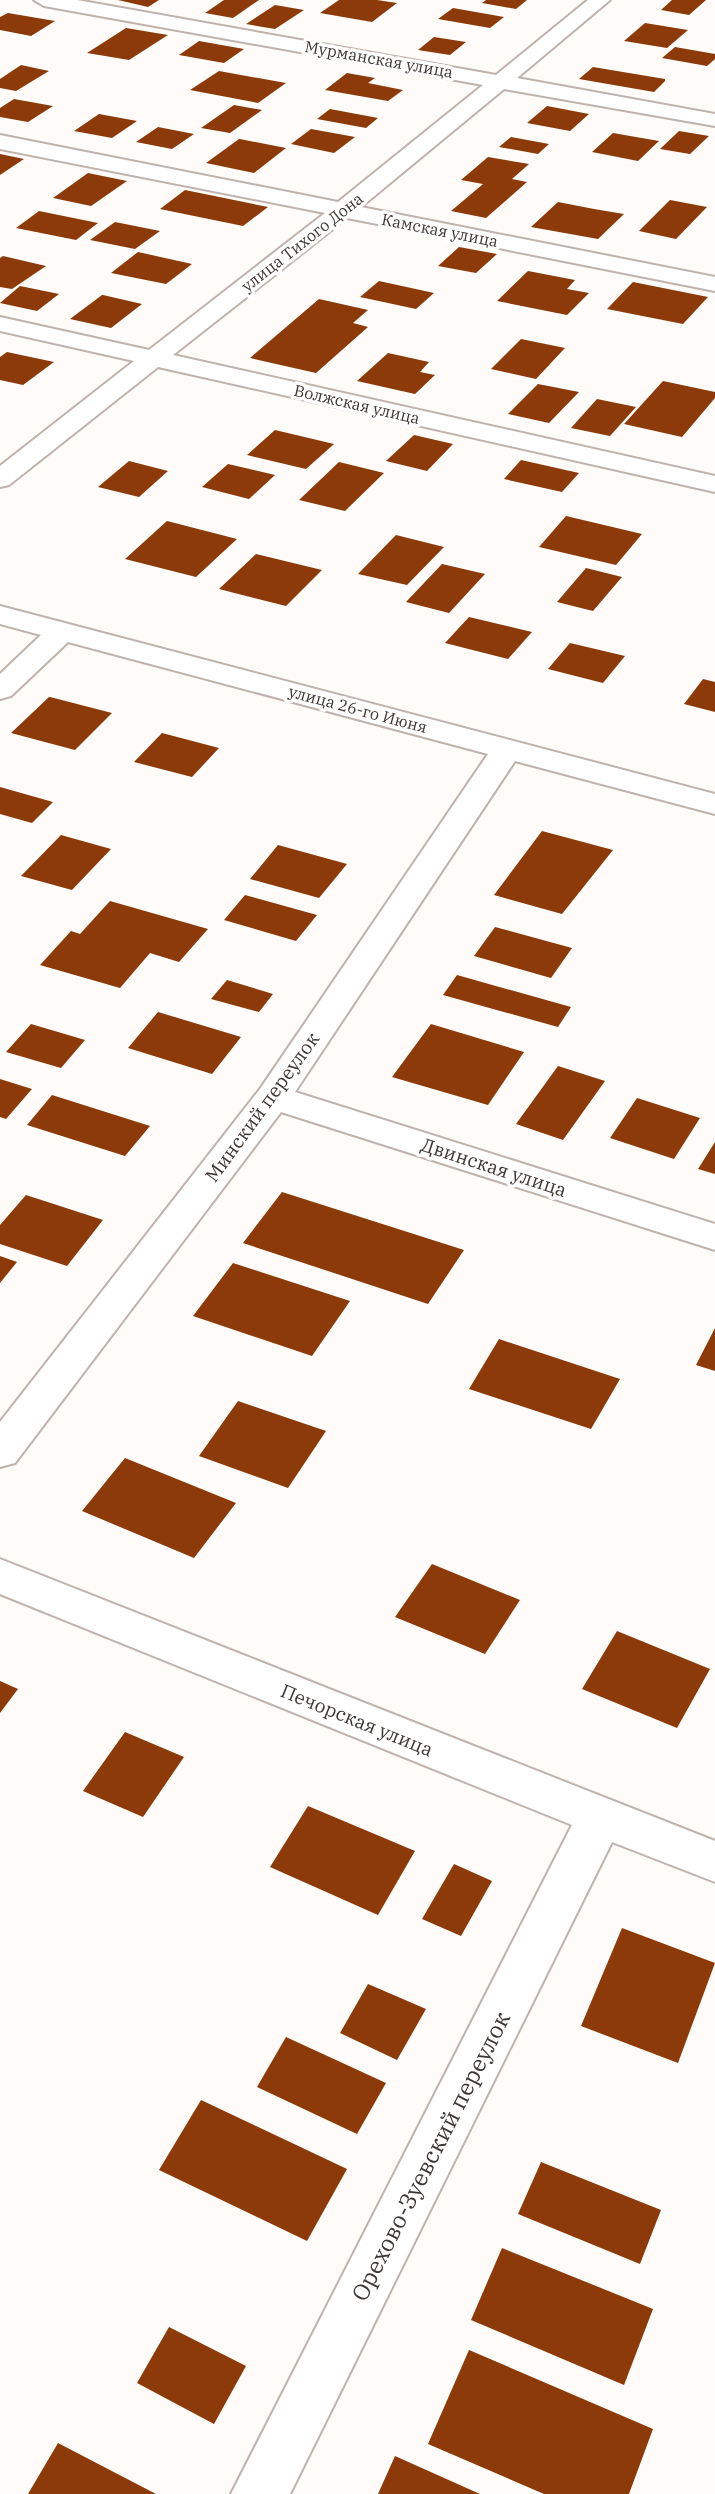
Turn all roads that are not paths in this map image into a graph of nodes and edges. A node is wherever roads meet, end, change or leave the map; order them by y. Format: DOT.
graph roads {
  1 [pos="44,0"];
  2 [pos="600,0"];
  3 [pos="502,81"];
  4 [pos="715,120"];
  5 [pos="0,142"];
  6 [pos="343,210"];
  7 [pos="715,284"];
  8 [pos="0,324"];
  9 [pos="151,358"];
  10 [pos="0,479"];
  11 [pos="715,484"];
  12 [pos="0,615"];
  13 [pos="62,631"];
  14 [pos="0,690"];
  15 [pos="507,749"];
  16 [pos="715,804"];
  17 [pos="272,1097"];
  18 [pos="715,1237"];
  19 [pos="0,1452"];
  20 [pos="0,1576"];
  21 [pos="600,1818"];
  22 [pos="715,1862"];
  23 [pos="260,2494"];
  1 -- 3 [label="street, Мурманская улица"];
  2 -- 3 [label="street, улица Тихого Дона"];
  3 -- 4 [label="street, Мурманская улица"];
  3 -- 6 [label="street, улица Тихого Дона"];
  5 -- 6 [label="street, Камская улица"];
  6 -- 7 [label="street, Камская улица"];
  6 -- 9 [label="street, улица Тихого Дона"];
  8 -- 9 [label="street, Волжская улица"];
  9 -- 10 [label="street, улица Тихого Дона"];
  9 -- 11 [label="street, Волжская улица"];
  12 -- 13 [label="street, улица 26-го Июня"];
  13 -- 14 [label="street"];
  13 -- 15 [label="street, улица 26-го Июня"];
  15 -- 16 [label="street, улица 26-го Июня"];
  15 -- 17 [label="street, Минский переулок"];
  17 -- 18 [label="street, Двинская улица"];
  17 -- 19 [label="street, Минский переулок"];
  20 -- 21 [label="street, Печорская улица"];
  21 -- 22 [label="street, Печорская улица"];
  21 -- 23 [label="street, Орехово-Зуевский переулок"];
}
